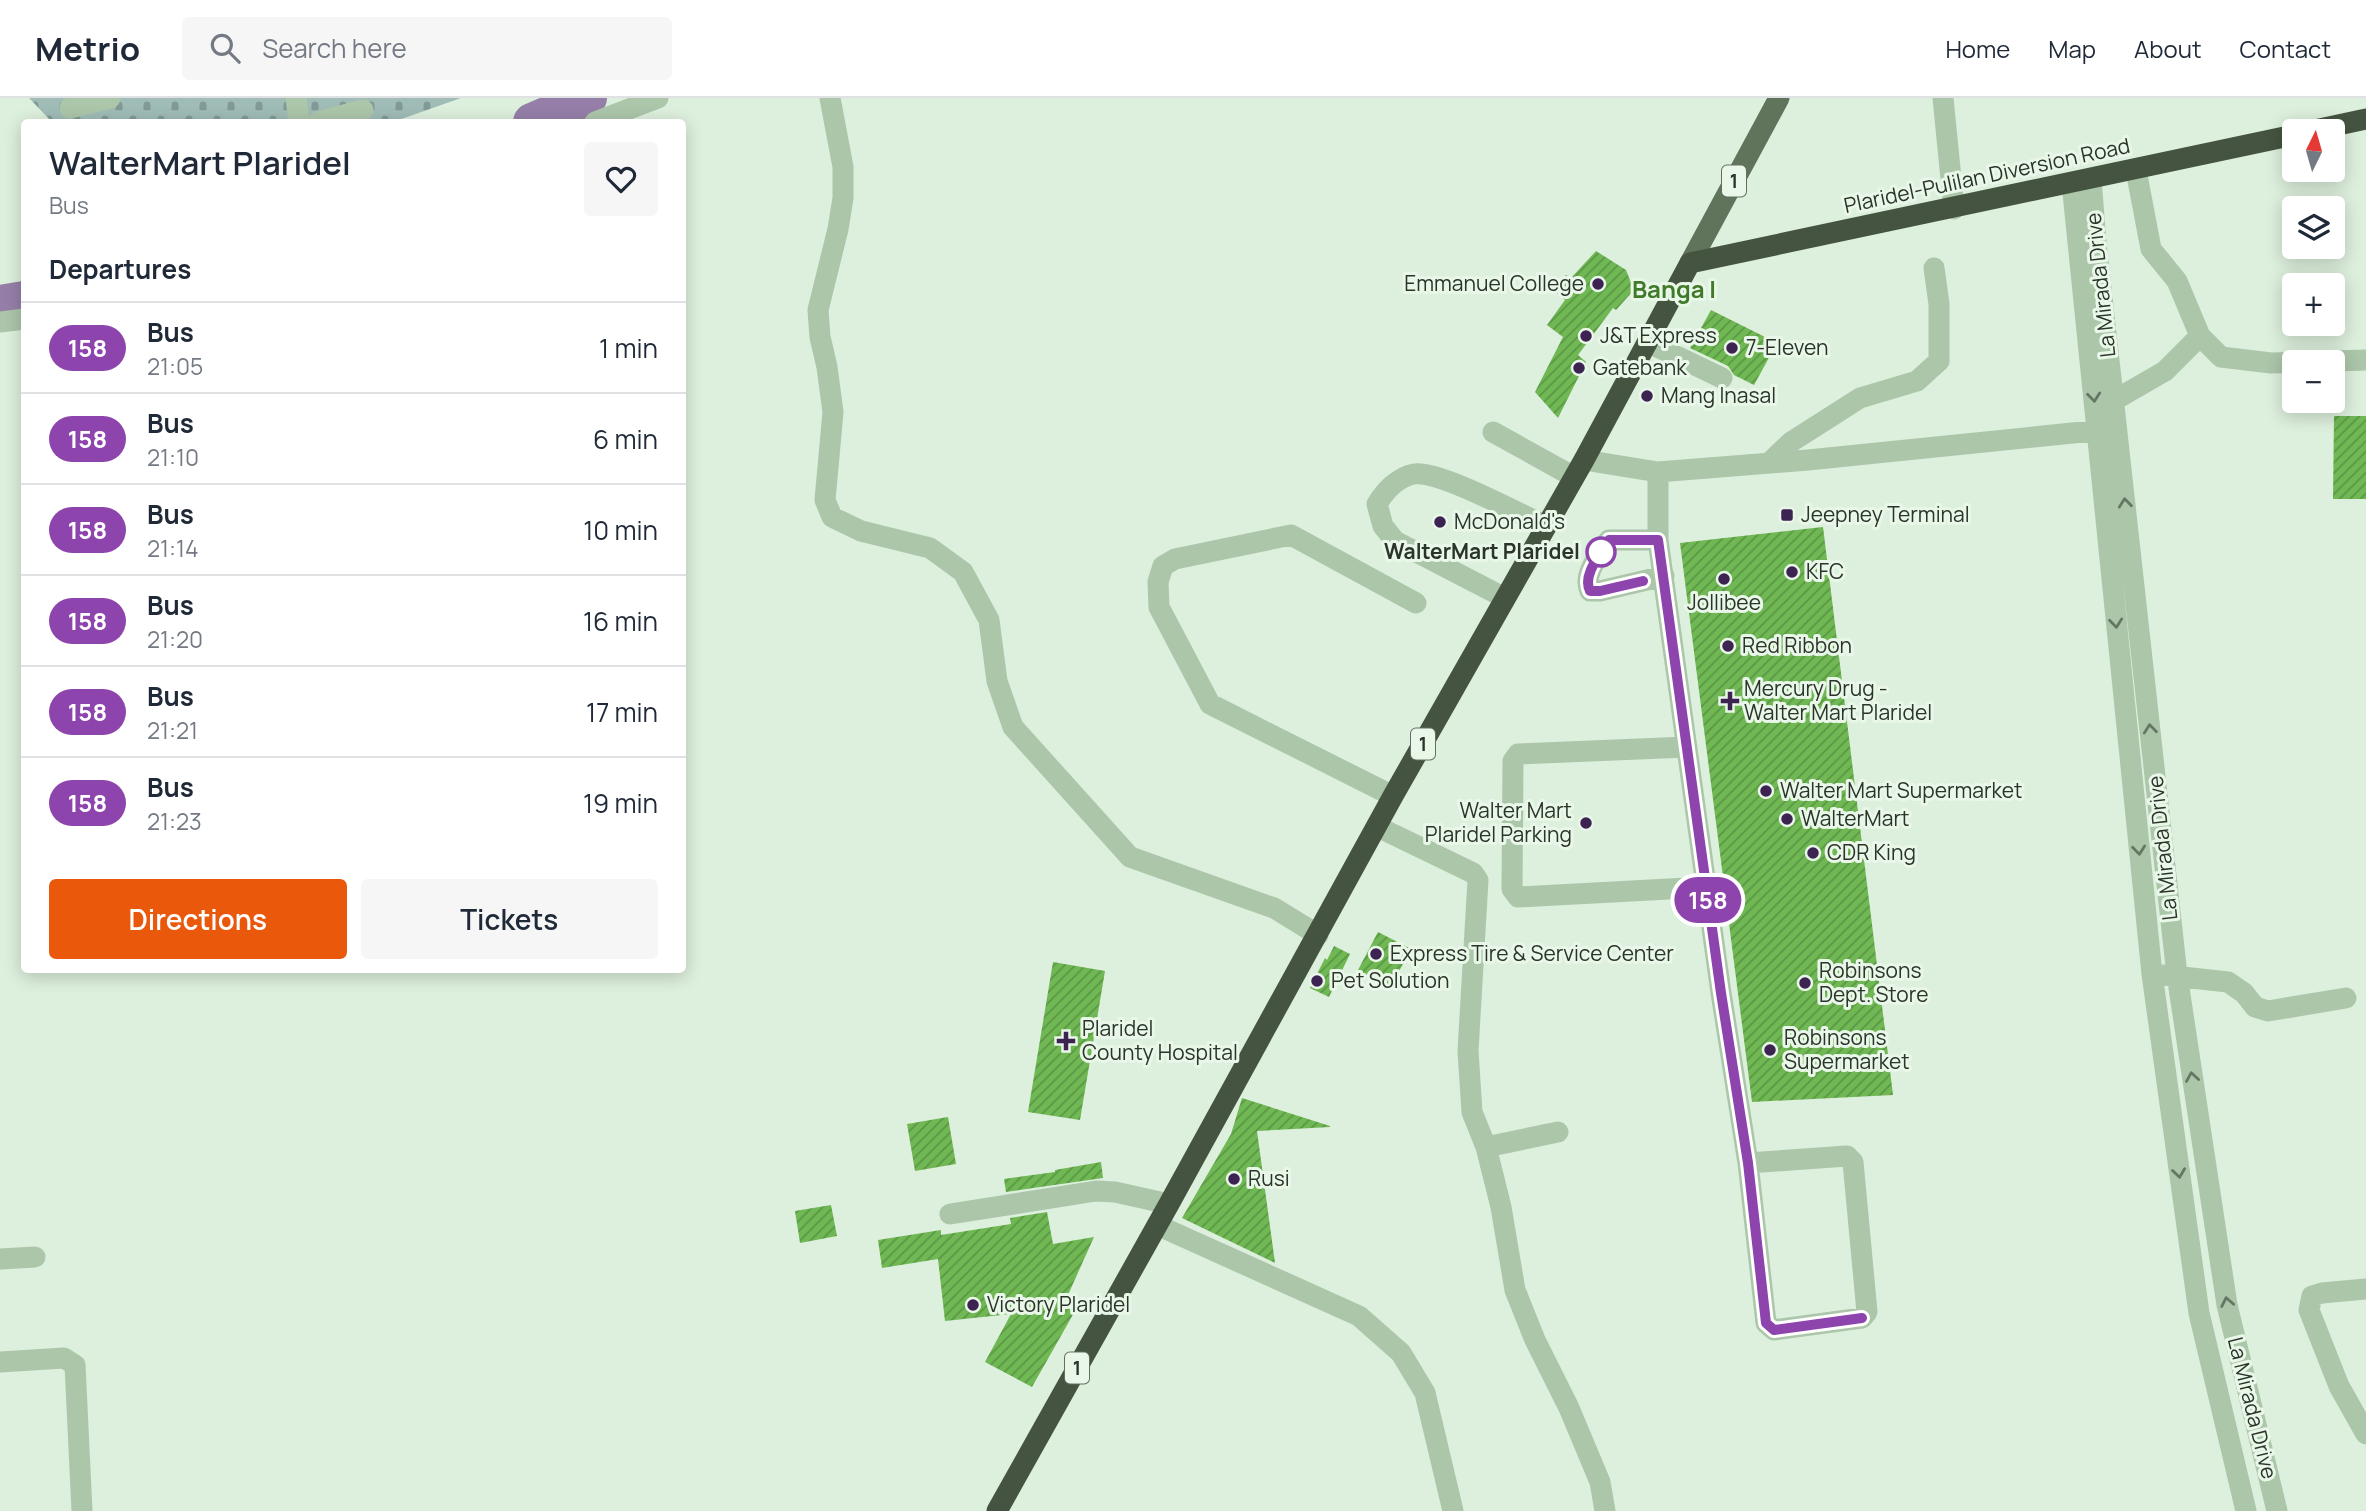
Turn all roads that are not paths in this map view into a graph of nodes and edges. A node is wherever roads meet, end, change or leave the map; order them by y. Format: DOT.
graph roads {
  1 [pos="110,98"];
  2 [pos="296,98"];
  3 [pos="658,98"];
  4 [pos="830,98"];
  5 [pos="1779,98"];
  6 [pos="1942,98"];
  7 [pos="70,110"];
  8 [pos="363,110"];
  9 [pos="329,112"];
  10 [pos="299,119"];
  11 [pos="603,119"];
  12 [pos="2366,119"];
  13 [pos="2345,124"];
  14 [pos="2282,138"];
  15 [pos="2136,170"];
  16 [pos="2082,181"];
  17 [pos="1954,209"];
  18 [pos="2087,244"];
  19 [pos="1690,263"];
  20 [pos="1934,268"];
  21 [pos="21,320"];
  22 [pos="0,323"];
  23 [pos="2200,336"];
  24 [pos="1647,342"];
  25 [pos="2366,360"];
  26 [pos="1722,378"];
  27 [pos="2113,401"];
  28 [pos="2107,430"];
  29 [pos="1493,432"];
  30 [pos="1770,461"];
  31 [pos="1579,468"];
  32 [pos="1658,472"];
  33 [pos="1546,526"];
  34 [pos="1658,540"];
  35 [pos="1664,576"];
  36 [pos="1505,598"];
  37 [pos="1416,603"];
  38 [pos="1687,747"];
  39 [pos="1393,796"];
  40 [pos="1378,827"];
  41 [pos="1706,887"];
  42 [pos="1318,935"];
  43 [pos="2152,975"];
  44 [pos="2177,975"];
  45 [pos="2346,998"];
  46 [pos="1558,1132"];
  47 [pos="1486,1147"];
  48 [pos="1748,1163"];
  49 [pos="1169,1204"];
  50 [pos="950,1214"];
  51 [pos="2215,1224"];
  52 [pos="1157,1225"];
  53 [pos="2187,1229"];
  54 [pos="34,1257"];
  55 [pos="0,1259"];
  56 [pos="2366,1289"];
  57 [pos="0,1362"];
  58 [pos="2366,1434"];
  59 [pos="82,1511"];
  60 [pos="997,1511"];
  61 [pos="1453,1511"];
  62 [pos="1605,1511"];
  63 [pos="2246,1511"];
  64 [pos="2277,1511"];
  1 -- 7 [label="street"];
  2 -- 10 [label="street"];
  3 -- 11 [label="street"];
  4 -- 42 [label="street"];
  5 -- 19 [label="main road, 1"];
  6 -- 17 [label="street"];
  8 -- 9 [label="street"];
  12 -- 13 [label="highway"];
  14 -- 15 [label="highway, Plaridel-Pulilan Diversion Road"];
  15 -- 16 [label="highway, Plaridel-Pulilan Diversion Road"];
  15 -- 23 [label="street"];
  16 -- 17 [label="highway, Plaridel-Pulilan Diversion Road"];
  16 -- 18 [label="street, La Mirada Drive"];
  17 -- 19 [label="highway, Plaridel-Pulilan Diversion Road"];
  18 -- 27 [label="street, La Mirada Drive"];
  18 -- 28 [label="street, La Mirada Drive, one-way"];
  19 -- 24 [label="highway, 1"];
  20 -- 30 [label="street"];
  21 -- 22 [label="street"];
  23 -- 25 [label="street"];
  23 -- 27 [label="street"];
  24 -- 26 [label="street"];
  24 -- 31 [label="highway, 1"];
  27 -- 28 [label="street, La Mirada Drive"];
  28 -- 30 [label="street"];
  28 -- 43 [label="street, La Mirada Drive, one-way"];
  44 -- 28 [label="street, La Mirada Drive, one-way"];
  29 -- 31 [label="street"];
  30 -- 32 [label="street"];
  31 -- 32 [label="street"];
  31 -- 33 [label="highway, 1"];
  32 -- 34 [label="street"];
  33 -- 36 [label="highway, 1"];
  33 -- 36 [label="street"];
  34 -- 35 [label="street"];
  34 -- 35 [label="street"];
  35 -- 38 [label="street"];
  36 -- 39 [label="highway, 1"];
  37 -- 39 [label="street"];
  38 -- 41 [label="street"];
  38 -- 41 [label="street"];
  39 -- 40 [label="highway, 1"];
  40 -- 42 [label="highway, 1"];
  40 -- 47 [label="street"];
  41 -- 48 [label="street"];
  42 -- 49 [label="highway, 1"];
  43 -- 44 [label="street"];
  43 -- 53 [label="street, La Mirada Drive, one-way"];
  44 -- 45 [label="street"];
  51 -- 44 [label="street, La Mirada Drive, one-way"];
  46 -- 47 [label="street"];
  47 -- 62 [label="street"];
  48 -- 48 [label="street"];
  49 -- 50 [label="street"];
  49 -- 52 [label="highway, 1"];
  51 -- 53 [label="street"];
  64 -- 51 [label="street, La Mirada Drive, one-way"];
  52 -- 60 [label="highway, 1"];
  52 -- 61 [label="street"];
  53 -- 63 [label="street, La Mirada Drive"];
  54 -- 55 [label="street"];
  56 -- 58 [label="street"];
  57 -- 59 [label="street"];
}
